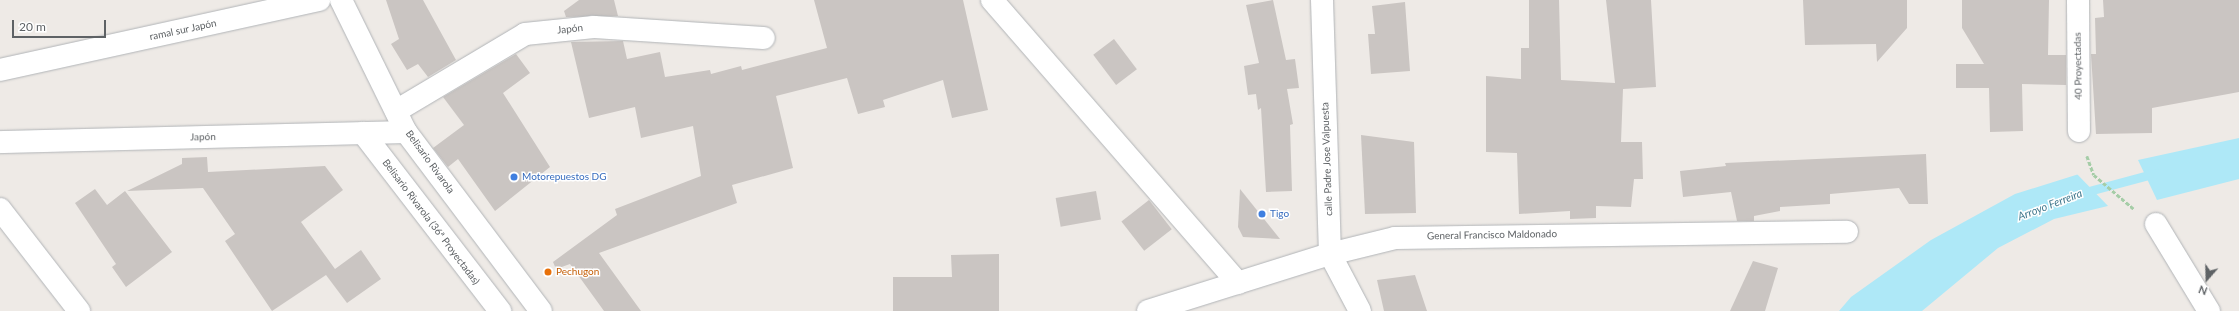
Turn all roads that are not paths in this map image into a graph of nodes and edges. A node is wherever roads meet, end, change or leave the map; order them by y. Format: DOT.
graph roads {
  1 [pos="319,0"];
  2 [pos="341,0"];
  3 [pos="992,0"];
  4 [pos="1322,0"];
  5 [pos="2078,0"];
  6 [pos="764,38"];
  7 [pos="0,70"];
  8 [pos="396,111"];
  9 [pos="2079,131"];
  10 [pos="363,132"];
  11 [pos="406,132"];
  12 [pos="0,142"];
  13 [pos="0,209"];
  14 [pos="2156,224"];
  15 [pos="1847,232"];
  16 [pos="1330,254"];
  17 [pos="1238,283"];
  18 [pos="79,311"];
  19 [pos="500,311"];
  20 [pos="541,311"];
  21 [pos="1148,311"];
  22 [pos="1360,311"];
  23 [pos="2209,311"];
  1 -- 7 [label="street, ramal sur Japón"];
  2 -- 8 [label="street, Belisario Rivarola"];
  3 -- 17 [label="street"];
  4 -- 16 [label="street, calle Padre Jose Valpuesta"];
  5 -- 9 [label="street, 40 Proyectadas"];
  6 -- 8 [label="street, Japón"];
  8 -- 11 [label="street, Belisario Rivarola"];
  10 -- 11 [label="street, Japón"];
  10 -- 12 [label="street, Japón"];
  10 -- 19 [label="street, Belisario Rivarola (36ª Proyectadas)"];
  11 -- 20 [label="street, Belisario Rivarola"];
  13 -- 18 [label="street"];
  14 -- 23 [label="street"];
  15 -- 16 [label="street, General Francisco Maldonado"];
  16 -- 17 [label="street, General Francisco Maldonado"];
  16 -- 22 [label="street, calle Padre Jose Valpuesta"];
  17 -- 21 [label="street, General Francisco Maldonado"];
}
